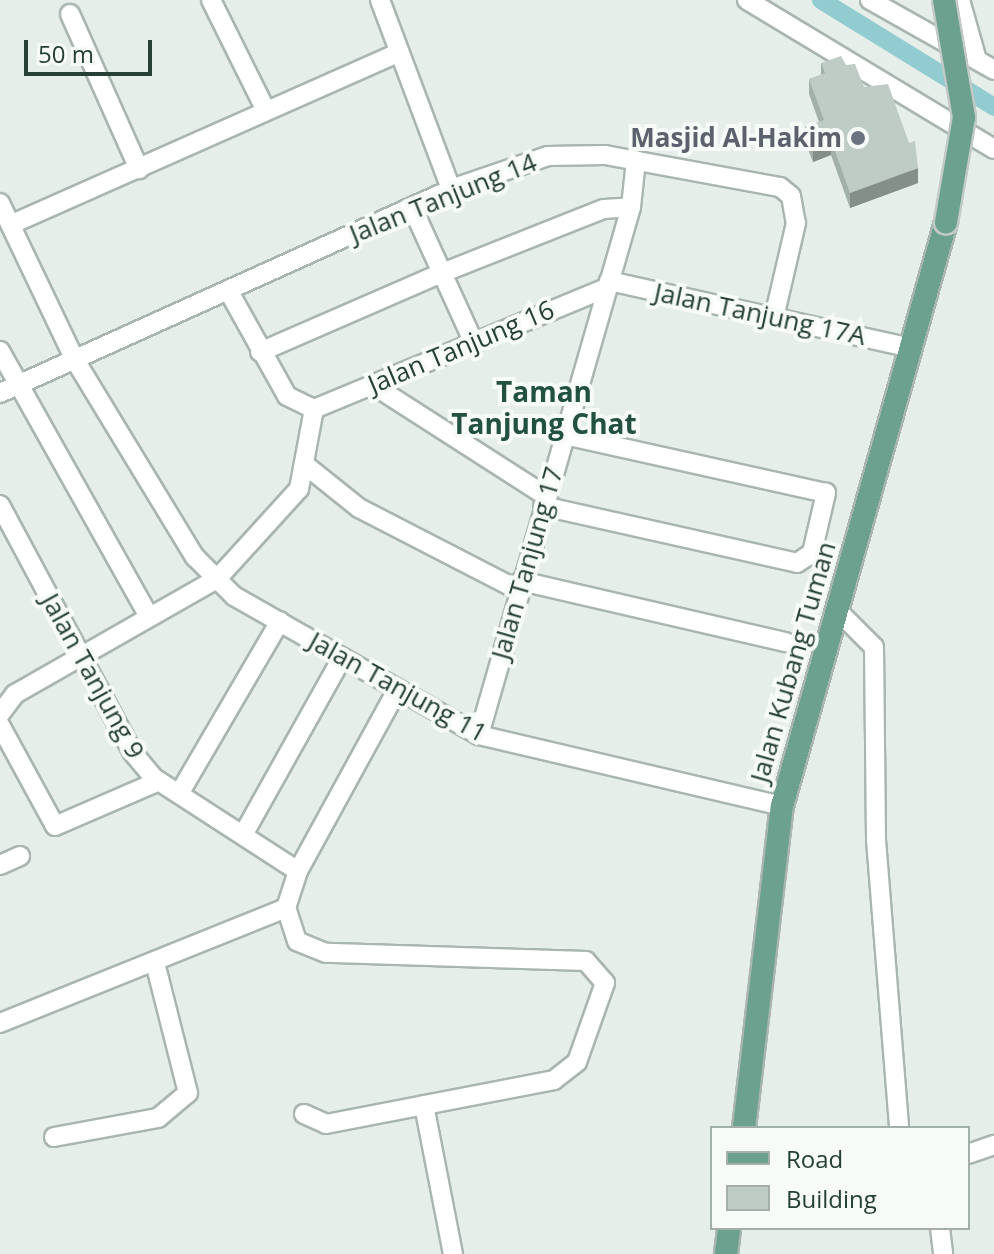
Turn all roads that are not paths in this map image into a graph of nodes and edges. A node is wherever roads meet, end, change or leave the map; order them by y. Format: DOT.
graph roads {
  1 [pos="211,0"];
  2 [pos="380,0"];
  3 [pos="747,0"];
  4 [pos="870,0"];
  5 [pos="944,0"];
  6 [pos="960,0"];
  7 [pos="70,14"];
  8 [pos="398,53"];
  9 [pos="977,60"];
  10 [pos="994,70"];
  11 [pos="265,109"];
  12 [pos="994,149"];
  13 [pos="636,160"];
  14 [pos="139,169"];
  15 [pos="451,189"];
  16 [pos="0,203"];
  17 [pos="412,207"];
  18 [pos="631,207"];
  19 [pos="12,224"];
  20 [pos="442,273"];
  21 [pos="608,284"];
  22 [pos="228,290"];
  23 [pos="775,313"];
  24 [pos="473,341"];
  25 [pos="911,348"];
  26 [pos="0,351"];
  27 [pos="260,352"];
  28 [pos="75,360"];
  29 [pos="19,385"];
  30 [pos="373,385"];
  31 [pos="0,393"];
  32 [pos="314,409"];
  33 [pos="564,435"];
  34 [pos="309,468"];
  35 [pos="544,501"];
  36 [pos="0,505"];
  37 [pos="217,579"];
  38 [pos="520,586"];
  39 [pos="837,610"];
  40 [pos="148,615"];
  41 [pos="280,621"];
  42 [pos="786,642"];
  43 [pos="80,656"];
  44 [pos="342,658"];
  45 [pos="397,690"];
  46 [pos="0,714"];
  47 [pos="0,725"];
  48 [pos="479,735"];
  49 [pos="159,781"];
  50 [pos="179,794"];
  51 [pos="782,806"];
  52 [pos="243,835"];
  53 [pos="20,856"];
  54 [pos="0,865"];
  55 [pos="298,871"];
  56 [pos="286,908"];
  57 [pos="155,963"];
  58 [pos="0,1023"];
  59 [pos="424,1105"];
  60 [pos="304,1114"];
  61 [pos="744,1126"];
  62 [pos="899,1126"];
  63 [pos="54,1137"];
  64 [pos="994,1145"];
  65 [pos="970,1153"];
  66 [pos="729,1230"];
  67 [pos="742,1230"];
  68 [pos="940,1230"];
  69 [pos="453,1254"];
  70 [pos="726,1254"];
  71 [pos="740,1254"];
  72 [pos="943,1254"];
  1 -- 11 [label="street"];
  2 -- 8 [label="street"];
  3 -- 12 [label="street"];
  4 -- 9 [label="street"];
  5 -- 25 [label="main road, Jalan Kubang Tuman, bridge"];
  6 -- 9 [label="street"];
  7 -- 14 [label="street"];
  8 -- 11 [label="street"];
  8 -- 15 [label="street"];
  9 -- 10 [label="street"];
  11 -- 14 [label="street"];
  13 -- 15 [label="street, Jalan Tanjung 14"];
  13 -- 18 [label="street, Jalan Tanjung 17"];
  13 -- 23 [label="street, Jalan Tanjung 14"];
  14 -- 19 [label="street"];
  15 -- 17 [label="street, Jalan Tanjung 14"];
  16 -- 19 [label="street, Jalan Tanjung 11"];
  17 -- 20 [label="street"];
  17 -- 22 [label="street, Jalan Tanjung 14"];
  18 -- 20 [label="street"];
  18 -- 21 [label="street, Jalan Tanjung 17"];
  19 -- 28 [label="street, Jalan Tanjung 11"];
  20 -- 24 [label="street"];
  20 -- 27 [label="street"];
  21 -- 23 [label="street, Jalan Tanjung 17A"];
  21 -- 24 [label="street, Jalan Tanjung 16"];
  21 -- 33 [label="street, Jalan Tanjung 17"];
  22 -- 27 [label="street"];
  22 -- 28 [label="street, Jalan Tanjung 14"];
  23 -- 25 [label="street, Jalan Tanjung 17A"];
  24 -- 30 [label="street, Jalan Tanjung 16"];
  25 -- 39 [label="main road, Jalan Kubang Tuman"];
  26 -- 29 [label="street"];
  27 -- 32 [label="street"];
  28 -- 29 [label="street, Jalan Tanjung 14"];
  28 -- 37 [label="street, Jalan Tanjung 11"];
  29 -- 31 [label="street, Jalan Tanjung 14"];
  29 -- 40 [label="street"];
  30 -- 32 [label="street, Jalan Tanjung 16"];
  30 -- 35 [label="street"];
  32 -- 34 [label="street"];
  33 -- 35 [label="street, Jalan Tanjung 17"];
  33 -- 35 [label="street"];
  34 -- 37 [label="street"];
  34 -- 38 [label="street"];
  35 -- 38 [label="street, Jalan Tanjung 17"];
  36 -- 43 [label="street, Jalan Tanjung 9"];
  37 -- 40 [label="street"];
  37 -- 41 [label="street, Jalan Tanjung 11"];
  38 -- 42 [label="street"];
  38 -- 48 [label="street, Jalan Tanjung 17"];
  39 -- 51 [label="main road, Jalan Kubang Tuman"];
  39 -- 62 [label="street"];
  40 -- 43 [label="street"];
  41 -- 44 [label="street, Jalan Tanjung 11"];
  41 -- 50 [label="street"];
  43 -- 46 [label="street"];
  43 -- 49 [label="street, Jalan Tanjung 9"];
  44 -- 45 [label="street, Jalan Tanjung 11"];
  44 -- 52 [label="street"];
  45 -- 48 [label="street, Jalan Tanjung 11"];
  45 -- 55 [label="street"];
  47 -- 49 [label="street"];
  48 -- 51 [label="street, Jalan Tanjung 11"];
  49 -- 50 [label="street, Jalan Tanjung 9"];
  50 -- 52 [label="street, Jalan Tanjung 9"];
  51 -- 61 [label="main road, Jalan Kubang Tuman"];
  52 -- 55 [label="street, Jalan Tanjung 9"];
  53 -- 54 [label="street"];
  55 -- 56 [label="street"];
  56 -- 57 [label="street"];
  56 -- 59 [label="street"];
  57 -- 58 [label="street"];
  57 -- 63 [label="street"];
  59 -- 60 [label="street"];
  59 -- 69 [label="street"];
  64 -- 65 [label="street"];
  66 -- 70 [label="main road"];
  67 -- 71 [label="main road"];
  68 -- 72 [label="street"];
}
